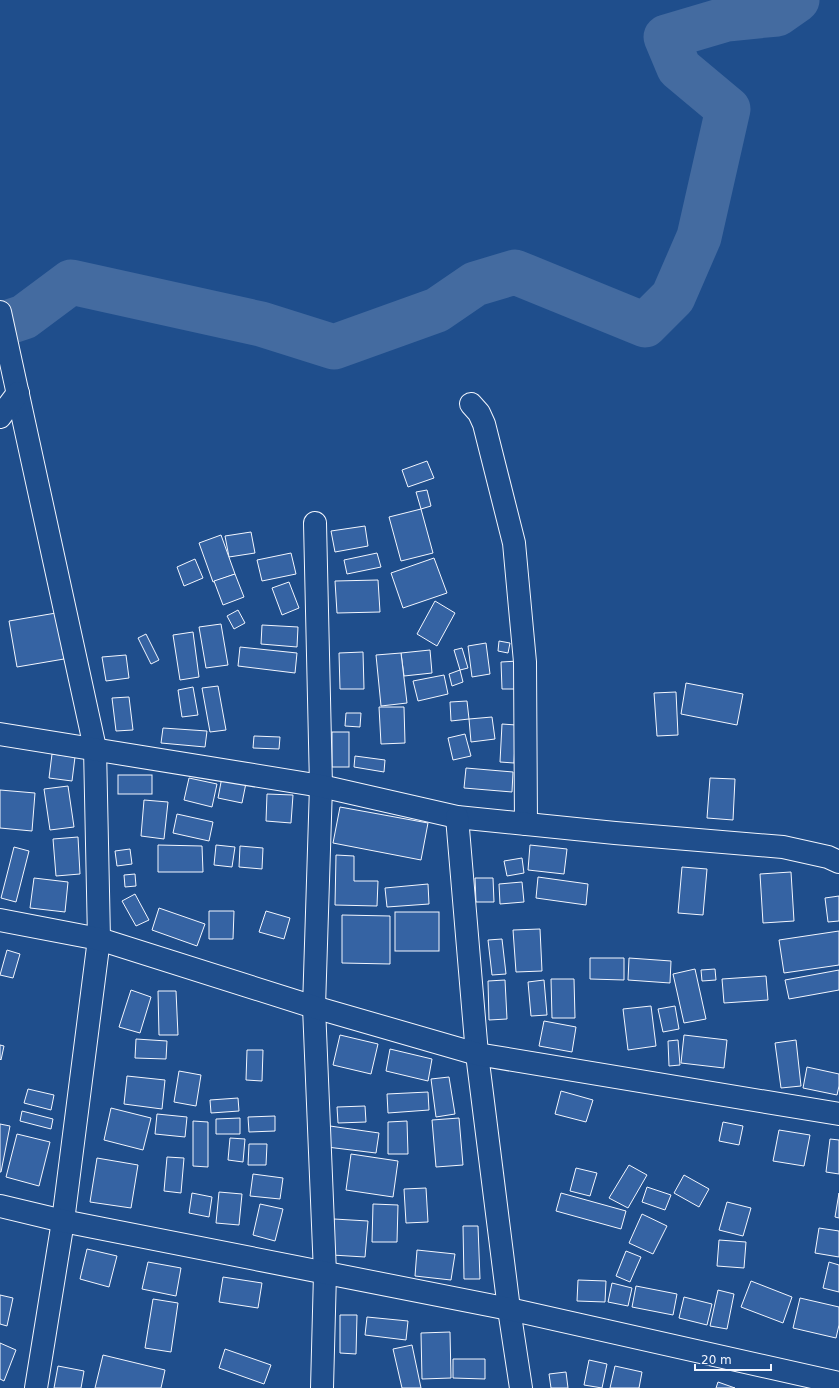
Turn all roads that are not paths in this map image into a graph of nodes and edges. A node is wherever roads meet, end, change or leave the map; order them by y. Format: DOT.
graph roads {
  1 [pos="0,312"];
  2 [pos="17,388"];
  3 [pos="471,404"];
  4 [pos="0,417"];
  5 [pos="314,523"];
  6 [pos="0,734"];
  7 [pos="95,748"];
  8 [pos="321,786"];
  9 [pos="457,816"];
  10 [pos="526,824"];
  11 [pos="839,862"];
  12 [pos="0,920"];
  13 [pos="99,939"];
  14 [pos="314,1007"];
  15 [pos="477,1054"];
  16 [pos="839,1114"];
  17 [pos="0,1206"];
  18 [pos="63,1221"];
  19 [pos="325,1273"];
  20 [pos="509,1310"];
  21 [pos="839,1383"];
  22 [pos="36,1388"];
  23 [pos="322,1388"];
  24 [pos="521,1388"];
  1 -- 2 [label="street"];
  2 -- 4 [label="street"];
  2 -- 7 [label="street"];
  3 -- 10 [label="street"];
  5 -- 8 [label="street"];
  6 -- 7 [label="street"];
  7 -- 8 [label="street"];
  7 -- 13 [label="street"];
  8 -- 9 [label="street"];
  8 -- 14 [label="street"];
  9 -- 10 [label="street"];
  9 -- 15 [label="street"];
  10 -- 11 [label="street"];
  12 -- 13 [label="street"];
  13 -- 14 [label="street"];
  13 -- 18 [label="street"];
  14 -- 15 [label="street"];
  14 -- 19 [label="street"];
  15 -- 16 [label="street"];
  15 -- 20 [label="street"];
  17 -- 18 [label="street"];
  18 -- 19 [label="street"];
  18 -- 22 [label="street"];
  19 -- 20 [label="street"];
  19 -- 23 [label="street"];
  20 -- 21 [label="street"];
  20 -- 24 [label="street"];
}
